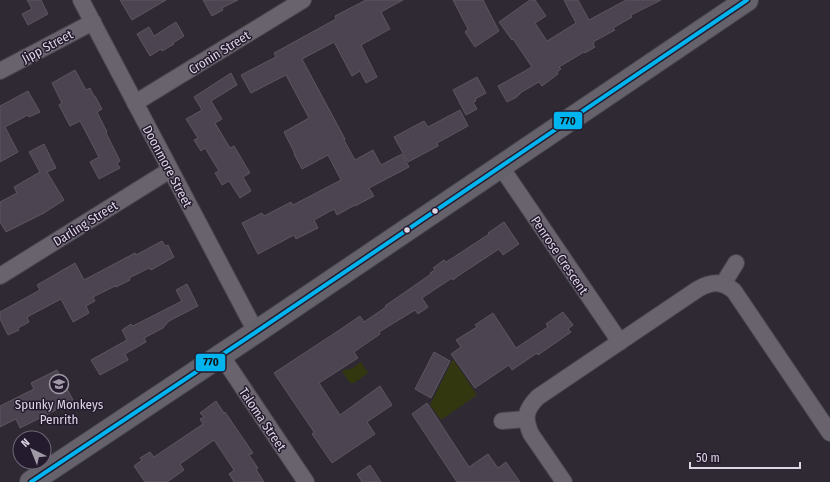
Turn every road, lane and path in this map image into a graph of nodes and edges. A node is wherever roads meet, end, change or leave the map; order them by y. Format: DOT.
graph roads {
  1 [pos="81,0"];
  2 [pos="303,0"];
  3 [pos="747,0"];
  4 [pos="93,22"];
  5 [pos="0,71"];
  6 [pos="135,103"];
  7 [pos="501,167"];
  8 [pos="170,170"];
  9 [pos="736,263"];
  10 [pos="0,276"];
  11 [pos="723,284"];
  12 [pos="256,332"];
  13 [pos="620,342"];
  14 [pos="221,355"];
  15 [pos="526,419"];
  16 [pos="502,421"];
  17 [pos="830,433"];
  18 [pos="31,482"];
  19 [pos="306,482"];
  20 [pos="564,482"];
  1 -- 4 [label="street, Doonmore Street"];
  2 -- 6 [label="street, Cronin Street"];
  3 -- 7 [label="main road"];
  4 -- 5 [label="street, Jipp Street"];
  4 -- 6 [label="street, Doonmore Street"];
  6 -- 8 [label="street, Doonmore Street"];
  7 -- 12 [label="main road"];
  7 -- 13 [label="street, Penrose Crescent"];
  8 -- 10 [label="street, Darling Street"];
  8 -- 12 [label="street, Doonmore Street"];
  9 -- 11 [label="street"];
  11 -- 13 [label="street"];
  11 -- 17 [label="street"];
  12 -- 14 [label="main road"];
  13 -- 15 [label="street"];
  14 -- 18 [label="main road"];
  14 -- 19 [label="street, Taloma Street"];
  15 -- 16 [label="street"];
  15 -- 20 [label="street"];
}
